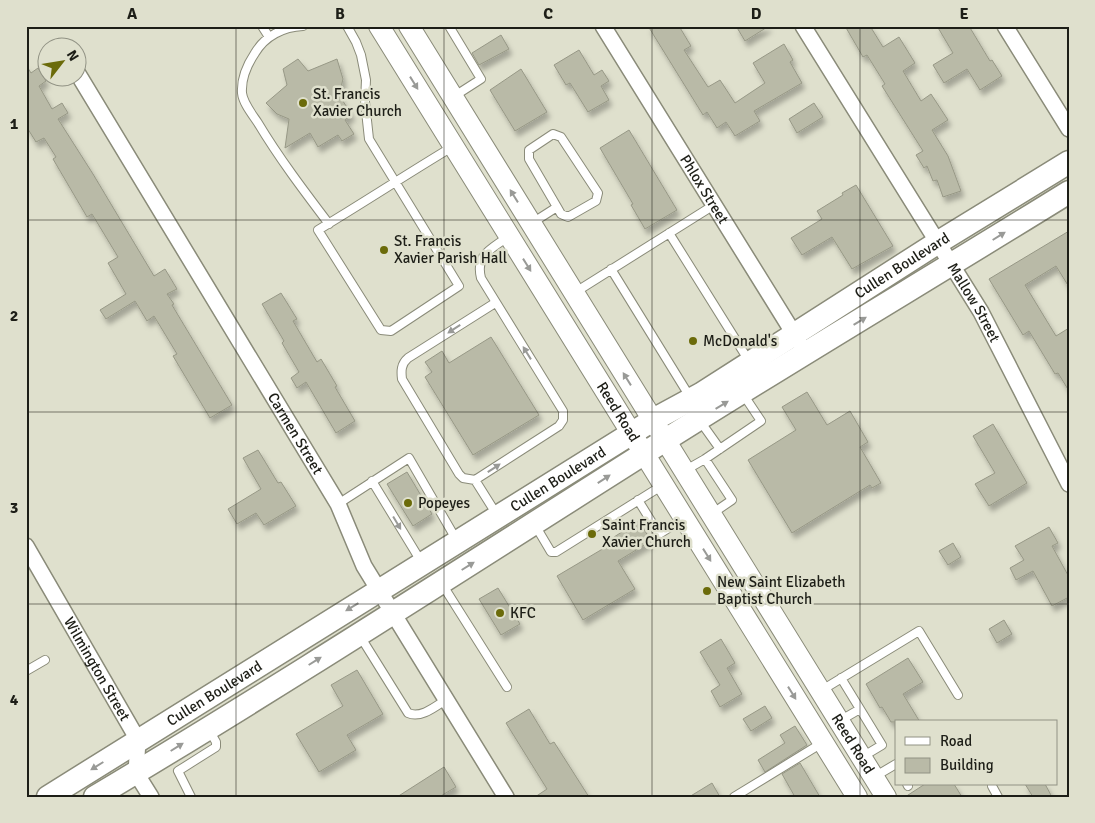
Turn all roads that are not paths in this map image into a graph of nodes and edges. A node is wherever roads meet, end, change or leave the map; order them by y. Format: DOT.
graph roads {
  1 [pos="262,26"];
  2 [pos="303,26"];
  3 [pos="347,26"];
  4 [pos="379,26"];
  5 [pos="409,26"];
  6 [pos="449,26"];
  7 [pos="603,26"];
  8 [pos="803,26"];
  9 [pos="1006,26"];
  10 [pos="269,37"];
  11 [pos="422,47"];
  12 [pos="401,62"];
  13 [pos="86,88"];
  14 [pos="453,97"];
  15 [pos="1069,129"];
  16 [pos="454,146"];
  17 [pos="1069,162"];
  18 [pos="396,182"];
  19 [pos="1069,192"];
  20 [pos="714,205"];
  21 [pos="557,207"];
  22 [pos="329,224"];
  23 [pos="530,224"];
  24 [pos="670,233"];
  25 [pos="510,236"];
  26 [pos="937,243"];
  27 [pos="952,265"];
  28 [pos="611,269"];
  29 [pos="574,293"];
  30 [pos="495,303"];
  31 [pos="794,334"];
  32 [pos="806,354"];
  33 [pos="750,362"];
  34 [pos="742,393"];
  35 [pos="695,409"];
  36 [pos="653,420"];
  37 [pos="632,434"];
  38 [pos="665,440"];
  39 [pos="720,449"];
  40 [pos="644,454"];
  41 [pos="705,458"];
  42 [pos="684,471"];
  43 [pos="475,480"];
  44 [pos="372,481"];
  45 [pos="1069,484"];
  46 [pos="663,485"];
  47 [pos="638,500"];
  48 [pos="338,504"];
  49 [pos="711,514"];
  50 [pos="498,517"];
  51 [pos="684,518"];
  52 [pos="534,523"];
  53 [pos="458,542"];
  54 [pos="26,546"];
  55 [pos="422,564"];
  56 [pos="441,582"];
  57 [pos="379,591"];
  58 [pos="392,613"];
  59 [pos="359,634"];
  60 [pos="787,638"];
  61 [pos="766,651"];
  62 [pos="46,660"];
  63 [pos="26,671"];
  64 [pos="841,678"];
  65 [pos="506,687"];
  66 [pos="820,691"];
  67 [pos="958,695"];
  68 [pos="447,699"];
  69 [pos="860,709"];
  70 [pos="839,722"];
  71 [pos="208,728"];
  72 [pos="138,740"];
  73 [pos="823,742"];
  74 [pos="862,758"];
  75 [pos="895,766"];
  76 [pos="136,772"];
  77 [pos="874,777"];
  78 [pos="992,786"];
  79 [pos="48,797"];
  80 [pos="96,797"];
  81 [pos="151,797"];
  82 [pos="191,797"];
  83 [pos="506,797"];
  84 [pos="734,797"];
  85 [pos="857,797"];
  86 [pos="886,797"];
  87 [pos="998,797"];
  1 -- 10 [label="lane"];
  2 -- 10 [label="lane"];
  3 -- 18 [label="lane"];
  4 -- 12 [label="street, Reed Road"];
  5 -- 11 [label="street, Reed Road"];
  6 -- 14 [label="lane"];
  7 -- 20 [label="street, Phlox Street"];
  8 -- 26 [label="street, Mallow Street"];
  9 -- 15 [label="street"];
  10 -- 22 [label="lane"];
  11 -- 12 [label="street"];
  11 -- 14 [label="street, Reed Road"];
  12 -- 16 [label="street, Reed Road, one-way"];
  13 -- 48 [label="street, Carmen Street"];
  23 -- 14 [label="street, Reed Road, one-way"];
  16 -- 18 [label="lane"];
  16 -- 25 [label="street, Reed Road"];
  17 -- 26 [label="main road, Cullen Boulevard"];
  18 -- 22 [label="lane"];
  18 -- 22 [label="lane"];
  27 -- 19 [label="main road, Cullen Boulevard, one-way"];
  20 -- 24 [label="lane"];
  20 -- 31 [label="street, Phlox Street"];
  21 -- 21 [label="lane"];
  21 -- 23 [label="lane"];
  23 -- 25 [label="street"];
  23 -- 29 [label="street, Reed Road"];
  24 -- 28 [label="lane"];
  24 -- 33 [label="lane"];
  25 -- 30 [label="lane"];
  25 -- 37 [label="street, Reed Road, one-way"];
  26 -- 27 [label="street, Mallow Street"];
  26 -- 31 [label="main road, Cullen Boulevard"];
  32 -- 27 [label="main road, Cullen Boulevard, one-way"];
  27 -- 45 [label="street, Mallow Street"];
  28 -- 29 [label="lane"];
  28 -- 35 [label="lane"];
  36 -- 29 [label="street, Reed Road, one-way"];
  43 -- 30 [label="lane, one-way"];
  30 -- 43 [label="lane, one-way"];
  31 -- 32 [label="street, Phlox Street"];
  31 -- 33 [label="main road, Cullen Boulevard"];
  32 -- 34 [label="main road, Cullen Boulevard"];
  33 -- 35 [label="main road, Cullen Boulevard"];
  35 -- 34 [label="main road, Cullen Boulevard, one-way"];
  34 -- 39 [label="lane"];
  35 -- 36 [label="main road, Cullen Boulevard"];
  35 -- 38 [label="main road, Cullen Boulevard"];
  35 -- 39 [label="lane"];
  36 -- 37 [label="main road, Cullen Boulevard"];
  36 -- 38 [label="street, Reed Road"];
  37 -- 40 [label="street, Reed Road"];
  37 -- 50 [label="main road, Cullen Boulevard"];
  38 -- 40 [label="main road, Cullen Boulevard"];
  38 -- 42 [label="street, Reed Road"];
  39 -- 41 [label="lane"];
  40 -- 46 [label="street, Reed Road"];
  52 -- 40 [label="main road, Cullen Boulevard, one-way"];
  41 -- 42 [label="lane"];
  41 -- 49 [label="lane"];
  42 -- 49 [label="street, Reed Road"];
  43 -- 50 [label="lane"];
  44 -- 48 [label="lane"];
  44 -- 53 [label="lane"];
  44 -- 55 [label="lane, one-way"];
  46 -- 47 [label="lane"];
  46 -- 51 [label="street, Reed Road"];
  47 -- 51 [label="lane"];
  47 -- 52 [label="lane"];
  48 -- 57 [label="street, Carmen Street"];
  49 -- 60 [label="street, Reed Road"];
  50 -- 53 [label="main road, Cullen Boulevard"];
  51 -- 61 [label="street, Reed Road, one-way"];
  56 -- 52 [label="main road, Cullen Boulevard, one-way"];
  53 -- 55 [label="main road, Cullen Boulevard"];
  54 -- 72 [label="street, Wilmington Street"];
  55 -- 57 [label="main road, Cullen Boulevard"];
  56 -- 58 [label="main road, Cullen Boulevard"];
  56 -- 65 [label="lane"];
  57 -- 58 [label="street, Carmen Street"];
  57 -- 72 [label="main road, Cullen Boulevard, one-way"];
  58 -- 59 [label="main road, Cullen Boulevard"];
  58 -- 68 [label="street, Carmen Street"];
  59 -- 68 [label="lane"];
  71 -- 59 [label="main road, Cullen Boulevard, one-way"];
  60 -- 61 [label="street"];
  60 -- 66 [label="street, Reed Road"];
  61 -- 73 [label="street, Reed Road, one-way"];
  62 -- 63 [label="lane"];
  64 -- 66 [label="lane"];
  64 -- 67 [label="lane"];
  64 -- 69 [label="lane"];
  66 -- 70 [label="street, Reed Road"];
  68 -- 83 [label="street, Carmen Street"];
  69 -- 70 [label="lane"];
  69 -- 74 [label="lane"];
  70 -- 74 [label="street, Reed Road"];
  76 -- 71 [label="main road, Cullen Boulevard, one-way"];
  71 -- 82 [label="lane"];
  72 -- 76 [label="street"];
  72 -- 79 [label="main road, Cullen Boulevard, one-way"];
  73 -- 84 [label="lane"];
  73 -- 85 [label="street, Reed Road"];
  74 -- 77 [label="street, Reed Road"];
  75 -- 77 [label="lane"];
  76 -- 80 [label="main road, Cullen Boulevard"];
  76 -- 81 [label="street"];
  77 -- 86 [label="street, Reed Road"];
  78 -- 87 [label="lane"];
}
